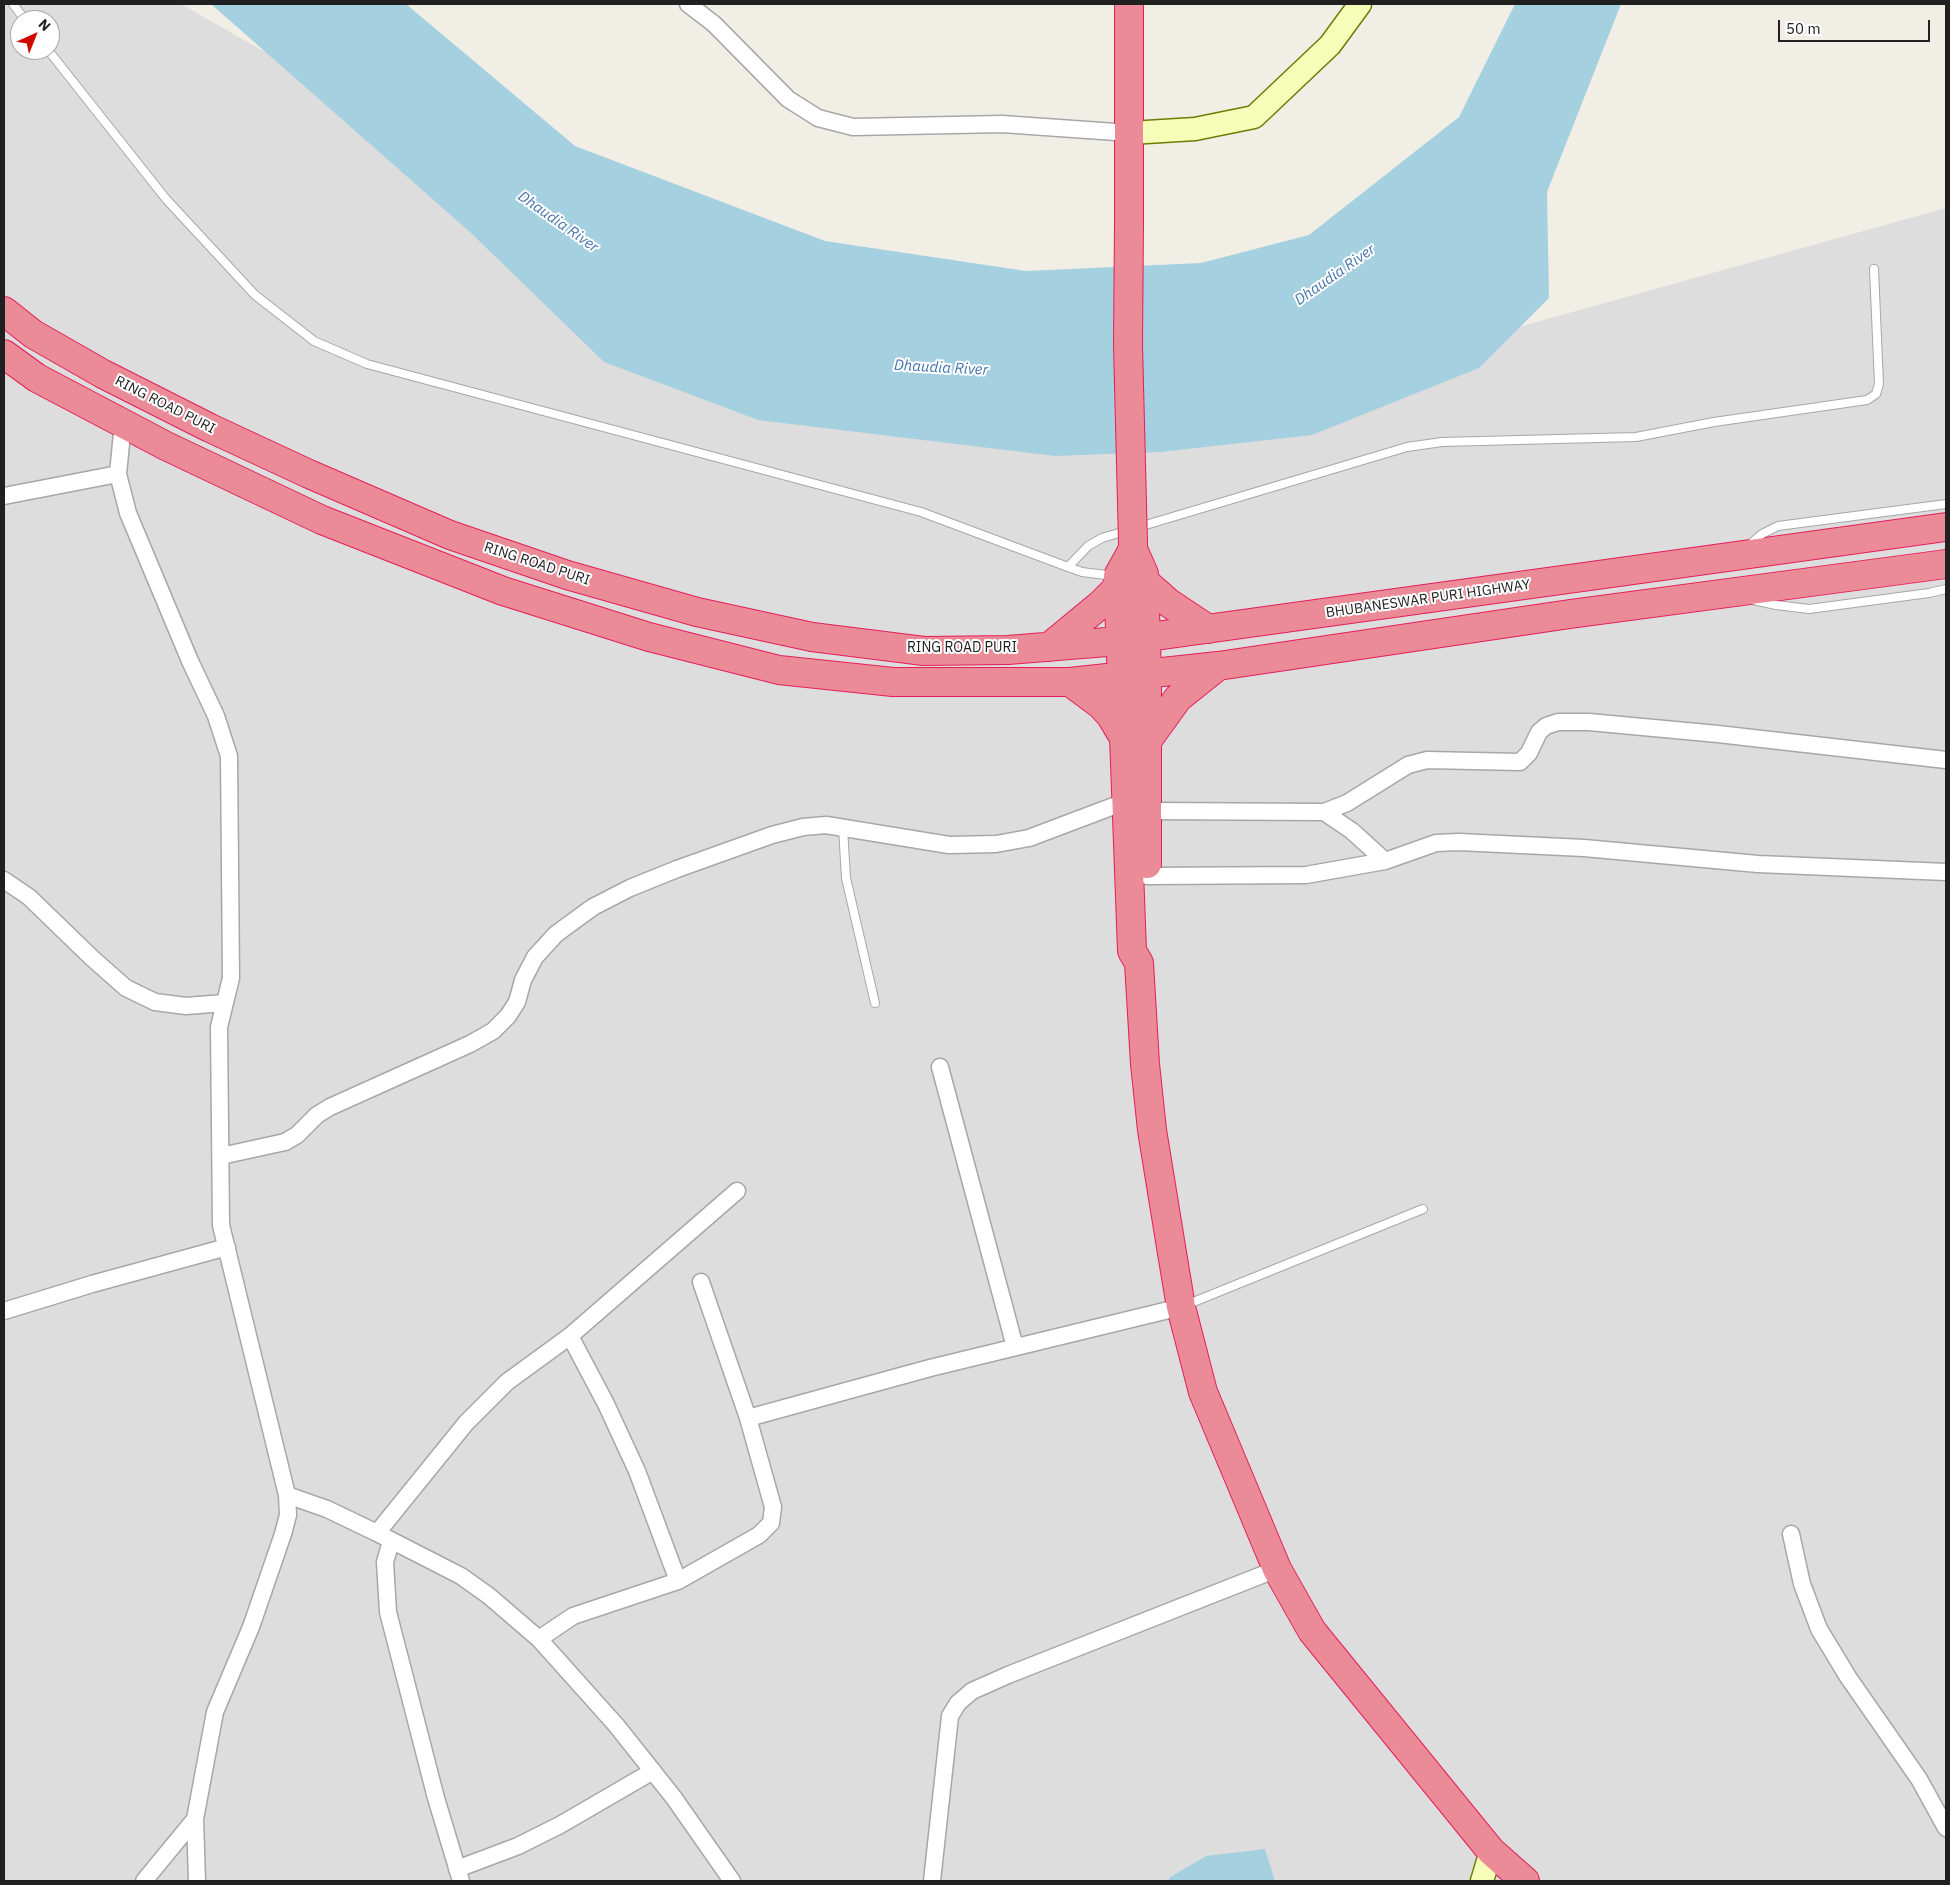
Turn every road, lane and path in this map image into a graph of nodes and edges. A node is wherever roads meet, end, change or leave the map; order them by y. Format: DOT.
graph roads {
  1 [pos="688,4"];
  2 [pos="1128,4"];
  3 [pos="1360,4"];
  4 [pos="56,60"];
  5 [pos="1130,133"];
  6 [pos="1874,269"];
  7 [pos="4,311"];
  8 [pos="4,354"];
  9 [pos="123,423"];
  10 [pos="118,474"];
  11 [pos="4,496"];
  12 [pos="1946,504"];
  13 [pos="1946,527"];
  14 [pos="1738,556"];
  15 [pos="1946,564"];
  16 [pos="1068,567"];
  17 [pos="1127,581"];
  18 [pos="1946,589"];
  19 [pos="1728,594"];
  20 [pos="1208,629"];
  21 [pos="1146,638"];
  22 [pos="1119,641"];
  23 [pos="1049,647"];
  24 [pos="1218,666"];
  25 [pos="1134,675"];
  26 [pos="1070,682"];
  27 [pos="1135,740"];
  28 [pos="1946,760"];
  29 [pos="1137,806"];
  30 [pos="1324,812"];
  31 [pos="843,828"];
  32 [pos="1386,861"];
  33 [pos="1946,872"];
  34 [pos="1147,876"];
  35 [pos="4,880"];
  36 [pos="1139,963"];
  37 [pos="224,1003"];
  38 [pos="875,1003"];
  39 [pos="940,1067"];
  40 [pos="221,1156"];
  41 [pos="737,1191"];
  42 [pos="1423,1209"];
  43 [pos="227,1247"];
  44 [pos="701,1282"];
  45 [pos="1181,1307"];
  46 [pos="4,1311"];
  47 [pos="570,1336"];
  48 [pos="1015,1347"];
  49 [pos="748,1418"];
  50 [pos="287,1495"];
  51 [pos="1791,1534"];
  52 [pos="384,1537"];
  53 [pos="1277,1570"];
  54 [pos="678,1581"];
  55 [pos="539,1639"];
  56 [pos="653,1771"];
  57 [pos="195,1819"];
  58 [pos="1946,1828"];
  59 [pos="1491,1850"];
  60 [pos="459,1875"];
  61 [pos="144,1881"];
  62 [pos="197,1881"];
  63 [pos="732,1881"];
  64 [pos="932,1881"];
  65 [pos="1482,1881"];
  66 [pos="1525,1881"];
  1 -- 5 [label="street"];
  2 -- 5 [label="highway"];
  3 -- 5 [label="street"];
  4 -- 16 [label="lane"];
  5 -- 17 [label="highway, bridge"];
  6 -- 16 [label="lane"];
  7 -- 23 [label="highway, RING ROAD PURI"];
  8 -- 9 [label="highway"];
  9 -- 10 [label="street"];
  9 -- 26 [label="highway"];
  10 -- 11 [label="street"];
  10 -- 37 [label="street"];
  12 -- 14 [label="lane"];
  13 -- 14 [label="highway, BHUBANESWAR PURI HIGHWAY"];
  14 -- 20 [label="highway, BHUBANESWAR PURI HIGHWAY"];
  15 -- 19 [label="highway"];
  16 -- 17 [label="lane"];
  17 -- 20 [label="highway"];
  17 -- 21 [label="highway"];
  17 -- 22 [label="highway"];
  17 -- 23 [label="highway"];
  18 -- 19 [label="lane"];
  19 -- 24 [label="highway"];
  20 -- 21 [label="highway, BHUBANESWAR PURI HIGHWAY"];
  21 -- 22 [label="highway, BHUBANESWAR PURI HIGHWAY"];
  21 -- 25 [label="highway"];
  22 -- 23 [label="highway, RING ROAD PURI"];
  22 -- 25 [label="highway"];
  24 -- 25 [label="highway"];
  24 -- 27 [label="highway"];
  25 -- 26 [label="highway"];
  25 -- 27 [label="highway"];
  26 -- 27 [label="highway"];
  27 -- 29 [label="highway"];
  28 -- 30 [label="street"];
  29 -- 30 [label="street"];
  29 -- 31 [label="street"];
  29 -- 34 [label="highway"];
  29 -- 36 [label="highway"];
  30 -- 32 [label="street"];
  31 -- 38 [label="lane"];
  31 -- 40 [label="street"];
  32 -- 33 [label="street"];
  32 -- 34 [label="street"];
  34 -- 36 [label="highway"];
  35 -- 37 [label="street"];
  36 -- 45 [label="highway"];
  37 -- 40 [label="street"];
  39 -- 48 [label="street"];
  40 -- 43 [label="street"];
  41 -- 47 [label="street"];
  42 -- 45 [label="lane"];
  43 -- 46 [label="street"];
  43 -- 50 [label="street"];
  44 -- 49 [label="street"];
  45 -- 48 [label="street"];
  45 -- 53 [label="highway"];
  47 -- 52 [label="street"];
  47 -- 54 [label="street"];
  48 -- 49 [label="street"];
  49 -- 54 [label="street"];
  50 -- 52 [label="street"];
  50 -- 57 [label="street"];
  51 -- 58 [label="street"];
  52 -- 55 [label="street"];
  52 -- 60 [label="street"];
  53 -- 59 [label="highway"];
  53 -- 64 [label="street"];
  54 -- 55 [label="street"];
  55 -- 56 [label="street"];
  56 -- 60 [label="street"];
  56 -- 63 [label="street"];
  57 -- 61 [label="street"];
  57 -- 62 [label="street"];
  59 -- 65 [label="street"];
  59 -- 66 [label="highway"];
}
